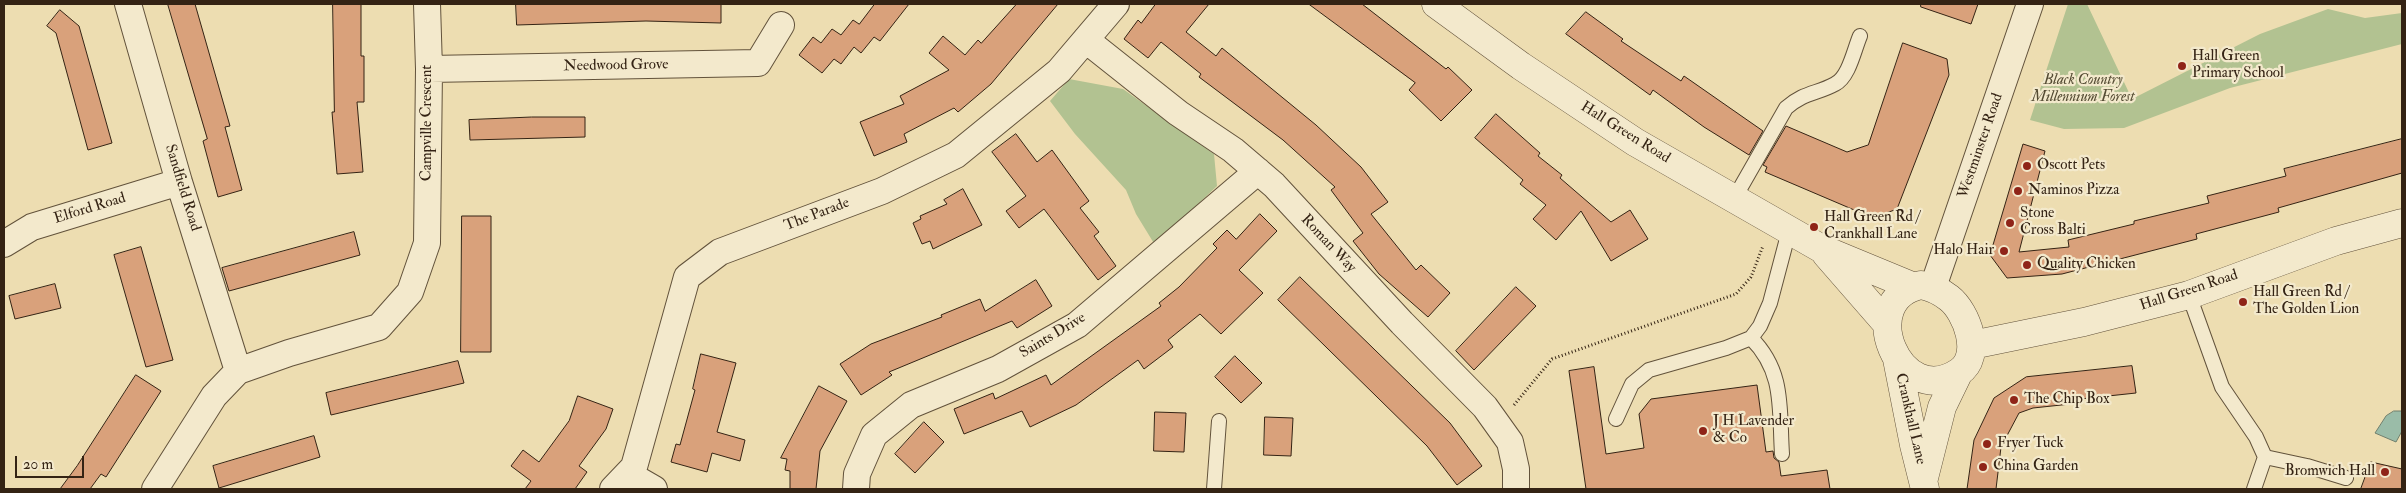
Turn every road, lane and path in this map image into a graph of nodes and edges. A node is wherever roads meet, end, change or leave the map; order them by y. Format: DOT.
graph roads {
  1 [pos="128,4"];
  2 [pos="427,4"];
  3 [pos="1116,4"];
  4 [pos="1436,4"];
  5 [pos="2030,4"];
  6 [pos="781,25"];
  7 [pos="1860,36"];
  8 [pos="1086,40"];
  9 [pos="429,69"];
  10 [pos="1258,171"];
  11 [pos="179,182"];
  12 [pos="1734,199"];
  13 [pos="2402,223"];
  14 [pos="1789,231"];
  15 [pos="4,244"];
  16 [pos="1763,246"];
  17 [pos="1822,249"];
  18 [pos="1923,287"];
  19 [pos="2189,294"];
  20 [pos="1887,324"];
  21 [pos="1751,338"];
  22 [pos="1972,345"];
  23 [pos="1897,359"];
  24 [pos="238,371"];
  25 [pos="1959,372"];
  26 [pos="1616,419"];
  27 [pos="1219,421"];
  28 [pos="1498,424"];
  29 [pos="1782,454"];
  30 [pos="2265,457"];
  31 [pos="2346,478"];
  32 [pos="621,481"];
  33 [pos="1925,484"];
  34 [pos="154,489"];
  35 [pos="654,489"];
  36 [pos="856,489"];
  37 [pos="1214,489"];
  38 [pos="1516,489"];
  39 [pos="2254,489"];
  1 -- 11 [label="street, Sandfield Road"];
  2 -- 9 [label="street, Campville Crescent"];
  3 -- 8 [label="street, The Parade"];
  4 -- 12 [label="street, Hall Green Road"];
  5 -- 18 [label="street, Westminster Road"];
  6 -- 9 [label="street, Needwood Grove"];
  7 -- 12 [label="lane"];
  8 -- 10 [label="street, Roman Way"];
  8 -- 32 [label="street, The Parade"];
  9 -- 24 [label="street, Campville Crescent"];
  10 -- 28 [label="street, Roman Way"];
  10 -- 36 [label="street, Saints Drive"];
  11 -- 15 [label="street, Elford Road"];
  11 -- 24 [label="street, Sandfield Road"];
  12 -- 14 [label="street, Hall Green Road"];
  13 -- 19 [label="street, Hall Green Road"];
  14 -- 17 [label="street, Hall Green Road"];
  14 -- 21 [label="lane"];
  16 -- 28 [label="path"];
  17 -- 18 [label="street, Hall Green Road"];
  17 -- 20 [label="street, Hall Green Road"];
  18 -- 20 [label="street"];
  18 -- 22 [label="street"];
  19 -- 22 [label="street, Hall Green Road"];
  19 -- 30 [label="lane"];
  20 -- 23 [label="street"];
  21 -- 26 [label="lane"];
  21 -- 29 [label="lane"];
  22 -- 25 [label="street"];
  23 -- 25 [label="street"];
  23 -- 33 [label="street, Crankhall Lane"];
  24 -- 34 [label="street"];
  25 -- 33 [label="street, Crankhall Lane"];
  27 -- 37 [label="lane"];
  28 -- 38 [label="street, Roman Way"];
  30 -- 31 [label="lane"];
  30 -- 39 [label="lane"];
  32 -- 35 [label="street"];
}
